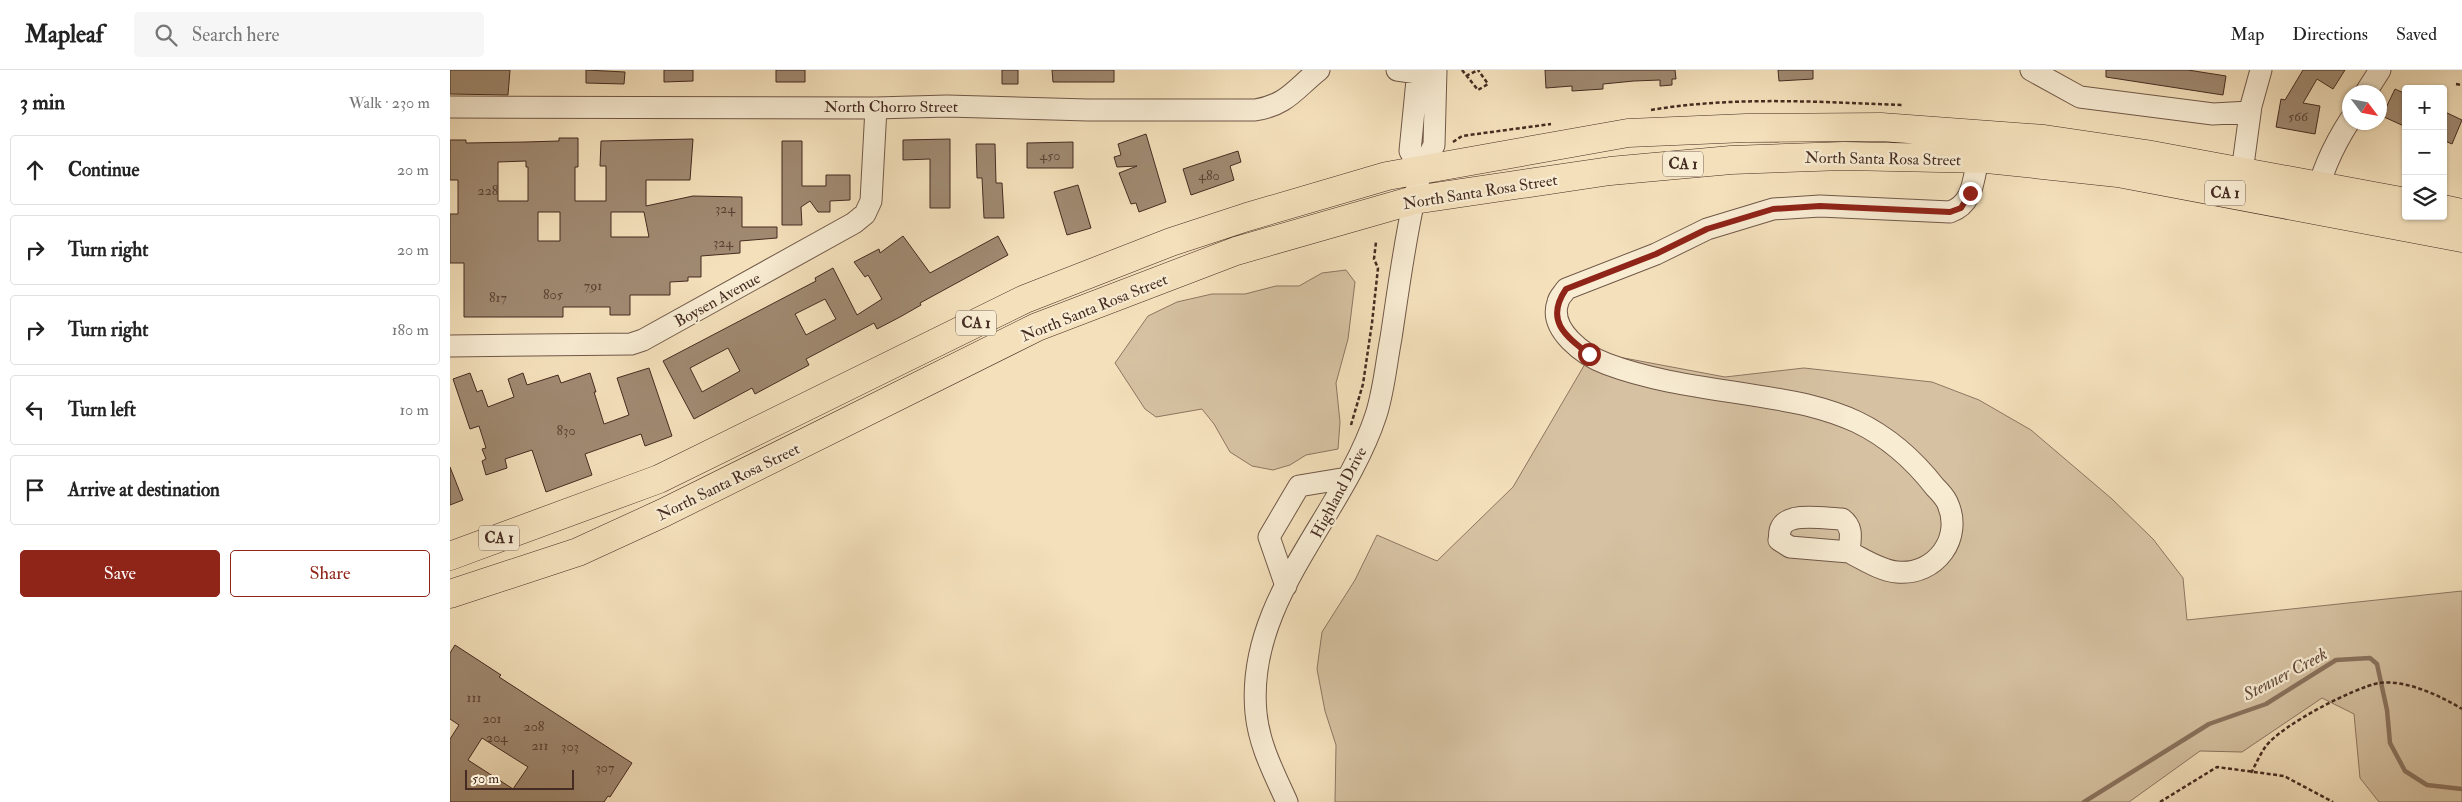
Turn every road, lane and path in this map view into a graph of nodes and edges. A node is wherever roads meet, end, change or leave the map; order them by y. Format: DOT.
graph roads {
  1 [pos="1319,70"];
  2 [pos="1462,70"];
  3 [pos="1478,70"];
  4 [pos="2031,70"];
  5 [pos="2261,70"];
  6 [pos="2380,70"];
  7 [pos="1417,71"];
  8 [pos="1466,76"];
  9 [pos="2456,84"];
  10 [pos="2370,85"];
  11 [pos="2462,85"];
  12 [pos="450,107"];
  13 [pos="876,108"];
  14 [pos="2250,112"];
  15 [pos="2343,130"];
  16 [pos="1978,159"];
  17 [pos="1421,171"];
  18 [pos="2240,184"];
  19 [pos="2317,198"];
  20 [pos="1414,200"];
  21 [pos="2402,202"];
  22 [pos="2447,210"];
  23 [pos="2462,213"];
  24 [pos="2462,238"];
  25 [pos="450,346"];
  26 [pos="1347,478"];
  27 [pos="1848,552"];
  28 [pos="450,556"];
  29 [pos="1286,586"];
  30 [pos="450,594"];
  31 [pos="2462,709"];
  32 [pos="2251,773"];
  33 [pos="1287,802"];
  34 [pos="2160,802"];
  35 [pos="2333,802"];
  1 -- 13 [label="street, North Chorro Street"];
  2 -- 8 [label="path"];
  3 -- 8 [label="path"];
  3 -- 8 [label="path"];
  4 -- 14 [label="street"];
  5 -- 14 [label="street"];
  6 -- 10 [label="street"];
  7 -- 17 [label="street, Highland Drive"];
  9 -- 11 [label="path"];
  12 -- 13 [label="street, North Chorro Street"];
  13 -- 25 [label="street, Boysen Avenue"];
  14 -- 18 [label="street"];
  15 -- 19 [label="street"];
  16 -- 18 [label="highway, North Santa Rosa Street / CA 1"];
  16 -- 20 [label="highway, North Santa Rosa Street / CA 1"];
  16 -- 27 [label="street"];
  17 -- 18 [label="highway, North Santa Rosa Street / CA 1"];
  17 -- 20 [label="street, Highland Drive"];
  17 -- 28 [label="highway, North Santa Rosa Street / CA 1"];
  18 -- 19 [label="highway, North Santa Rosa Street / CA 1"];
  19 -- 21 [label="highway, North Santa Rosa Street / CA 1"];
  19 -- 24 [label="highway, North Santa Rosa Street / CA 1"];
  20 -- 26 [label="street, Highland Drive"];
  20 -- 30 [label="highway, North Santa Rosa Street / CA 1"];
  22 -- 23 [label="highway"];
  26 -- 29 [label="street, Highland Drive"];
  26 -- 29 [label="street"];
  29 -- 33 [label="street, Highland Drive"];
  31 -- 32 [label="path"];
  32 -- 34 [label="path"];
  32 -- 35 [label="path"];
}
